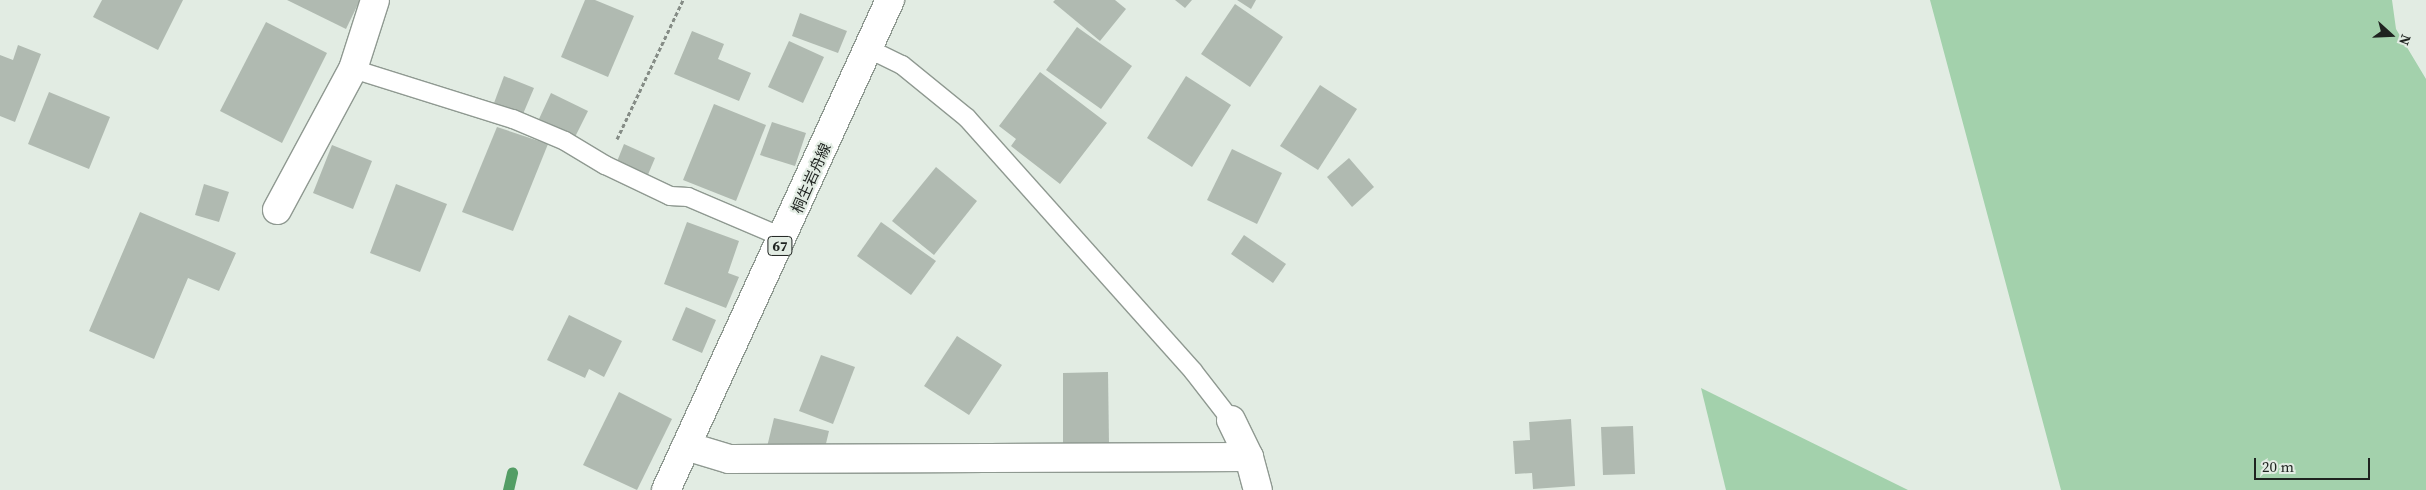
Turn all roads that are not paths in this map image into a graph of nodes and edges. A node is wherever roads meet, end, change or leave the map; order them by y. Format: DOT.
graph roads {
  1 [pos="375,0"];
  2 [pos="888,1"];
  3 [pos="869,49"];
  4 [pos="353,69"];
  5 [pos="277,210"];
  6 [pos="784,238"];
  7 [pos="1231,420"];
  8 [pos="686,446"];
  9 [pos="1250,457"];
  10 [pos="666,490"];
  11 [pos="1258,490"];
  1 -- 4 [label="street"];
  2 -- 3 [label="street, 桐生岩舟線 / 67"];
  3 -- 6 [label="street, 桐生岩舟線 / 67"];
  3 -- 7 [label="lane"];
  4 -- 5 [label="street"];
  4 -- 6 [label="lane"];
  6 -- 8 [label="street, 桐生岩舟線 / 67"];
  7 -- 9 [label="street"];
  8 -- 9 [label="street"];
  8 -- 10 [label="street, 桐生岩舟線 / 67"];
  9 -- 11 [label="street"];
}
